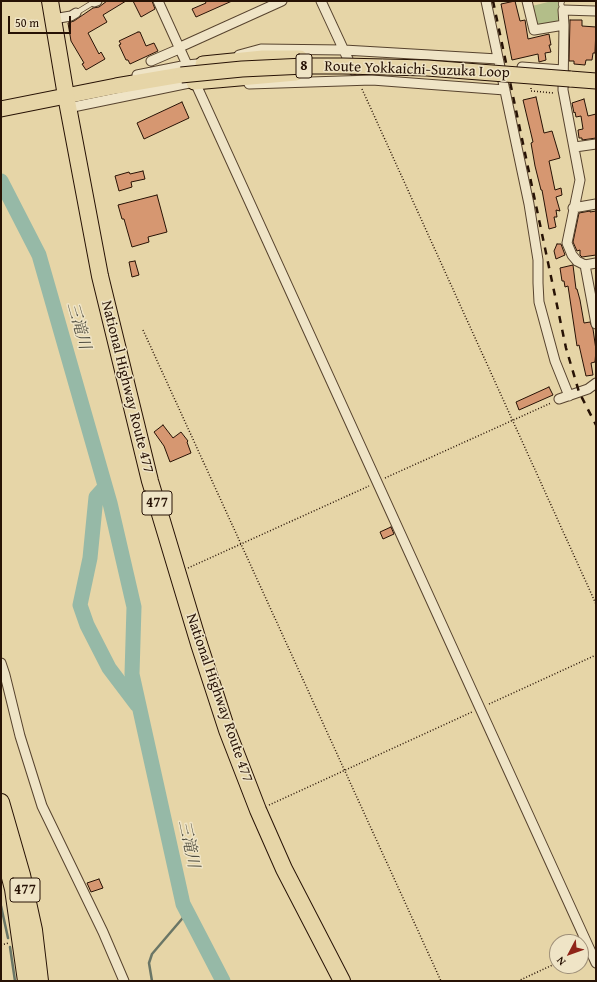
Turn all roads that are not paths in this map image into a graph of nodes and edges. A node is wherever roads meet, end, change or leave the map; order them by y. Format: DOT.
graph roads {
  1 [pos="50,1"];
  2 [pos="158,1"];
  3 [pos="282,1"];
  4 [pos="321,1"];
  5 [pos="486,1"];
  6 [pos="527,1"];
  7 [pos="95,2"];
  8 [pos="563,6"];
  9 [pos="596,11"];
  10 [pos="76,13"];
  11 [pos="53,19"];
  12 [pos="564,25"];
  13 [pos="178,48"];
  14 [pos="344,50"];
  15 [pos="441,56"];
  16 [pos="498,59"];
  17 [pos="151,61"];
  18 [pos="203,64"];
  19 [pos="522,67"];
  20 [pos="427,68"];
  21 [pos="187,74"];
  22 [pos="566,75"];
  23 [pos="223,79"];
  24 [pos="358,80"];
  25 [pos="596,81"];
  26 [pos="440,85"];
  27 [pos="505,90"];
  28 [pos="66,98"];
  29 [pos="1,109"];
  30 [pos="596,144"];
  31 [pos="575,147"];
  32 [pos="596,204"];
  33 [pos="573,208"];
  34 [pos="596,263"];
  35 [pos="585,265"];
  36 [pos="596,324"];
  37 [pos="596,383"];
  38 [pos="569,396"];
  39 [pos="560,399"];
  40 [pos="1,663"];
  41 [pos="1,802"];
  42 [pos="1,843"];
  43 [pos="596,963"];
  44 [pos="26,981"];
  45 [pos="40,981"];
  46 [pos="124,981"];
  47 [pos="342,981"];
  1 -- 11 [label="highway, National Highway Route 477 / 477"];
  2 -- 13 [label="street"];
  3 -- 13 [label="street"];
  4 -- 14 [label="street"];
  5 -- 16 [label="street"];
  6 -- 12 [label="street"];
  7 -- 10 [label="lane"];
  8 -- 9 [label="street"];
  8 -- 12 [label="street"];
  10 -- 11 [label="street"];
  11 -- 28 [label="highway, National Highway Route 477 / 477"];
  12 -- 22 [label="street"];
  13 -- 17 [label="street"];
  13 -- 21 [label="street"];
  14 -- 15 [label="street"];
  14 -- 18 [label="street"];
  14 -- 24 [label="street"];
  15 -- 16 [label="street"];
  15 -- 26 [label="street"];
  16 -- 27 [label="street"];
  18 -- 20 [label="main road, 8, bridge"];
  18 -- 21 [label="street"];
  19 -- 22 [label="street"];
  20 -- 21 [label="main road, Route Yokkaichi-Suzuka Loop / 8, bridge"];
  20 -- 22 [label="main road, Route Yokkaichi-Suzuka Loop / 8, bridge"];
  20 -- 23 [label="main road, 8, bridge"];
  21 -- 23 [label="main road, 8"];
  21 -- 28 [label="main road, Route Yokkaichi-Suzuka Loop / 8"];
  21 -- 43 [label="street"];
  22 -- 25 [label="main road, Route Yokkaichi-Suzuka Loop / 8"];
  22 -- 31 [label="street"];
  23 -- 24 [label="street"];
  24 -- 26 [label="street"];
  26 -- 27 [label="street"];
  27 -- 38 [label="street"];
  28 -- 29 [label="main road, Route Yokkaichi-Suzuka Loop / 8"];
  28 -- 47 [label="highway, National Highway Route 477 / 477"];
  30 -- 31 [label="street"];
  31 -- 33 [label="street"];
  32 -- 33 [label="street"];
  33 -- 35 [label="street"];
  34 -- 35 [label="street"];
  35 -- 36 [label="street"];
  37 -- 38 [label="street"];
  38 -- 39 [label="street"];
  40 -- 46 [label="street"];
  41 -- 45 [label="highway, 477"];
  42 -- 44 [label="highway, 477"];
}
